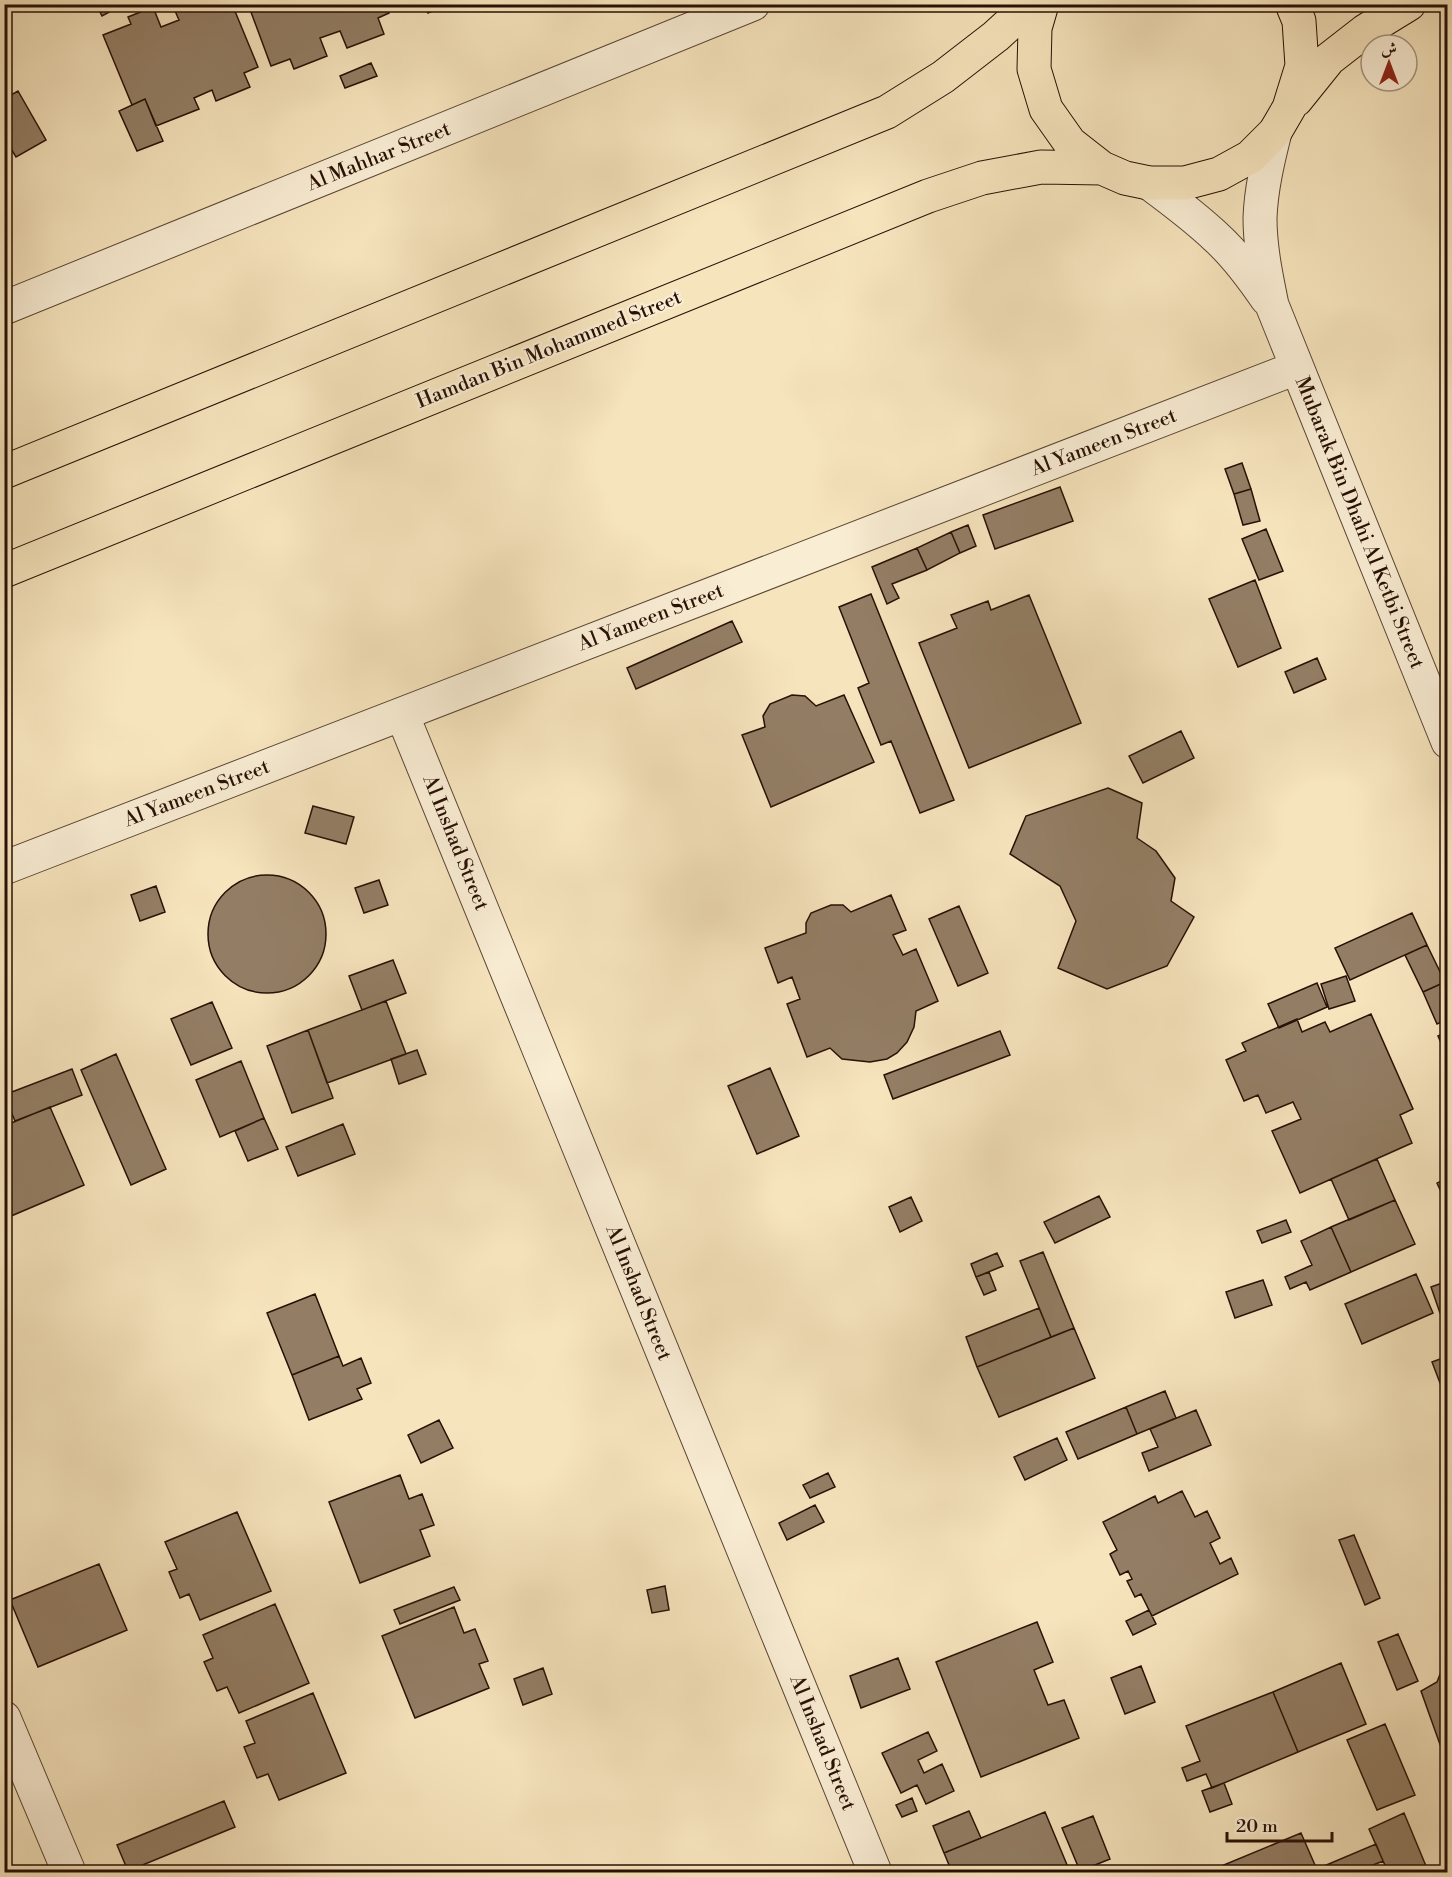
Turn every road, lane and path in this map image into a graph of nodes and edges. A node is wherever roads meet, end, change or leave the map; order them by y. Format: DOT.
graph roads {
  1 [pos="753,4"];
  2 [pos="1030,4"];
  3 [pos="1042,4"];
  4 [pos="1292,4"];
  5 [pos="1409,4"];
  6 [pos="1282,120"];
  7 [pos="1102,168"];
  8 [pos="1149,183"];
  9 [pos="1272,305"];
  10 [pos="4,308"];
  11 [pos="1296,368"];
  12 [pos="4,472"];
  13 [pos="4,571"];
  14 [pos="1436,678"];
  15 [pos="402,714"];
  16 [pos="1448,742"];
  17 [pos="4,868"];
  18 [pos="4,1718"];
  19 [pos="69,1872"];
  20 [pos="874,1872"];
  1 -- 10 [label="street, Al Mahhar Street"];
  2 -- 12 [label="main road"];
  3 -- 7 [label="main road"];
  4 -- 6 [label="main road"];
  5 -- 6 [label="main road"];
  6 -- 8 [label="main road"];
  6 -- 9 [label="street, Mubarak Bin Dhahi Al Ketbi Street"];
  7 -- 8 [label="main road"];
  7 -- 13 [label="main road, Hamdan Bin Mohammed Street"];
  8 -- 9 [label="street, Mubarak Bin Dhahi Al Ketbi Street"];
  9 -- 11 [label="street, Mubarak Bin Dhahi Al Ketbi Street"];
  11 -- 14 [label="street, Mubarak Bin Dhahi Al Ketbi Street"];
  11 -- 15 [label="street, Al Yameen Street"];
  14 -- 16 [label="street, Mubarak Bin Dhahi Al Ketbi Street"];
  15 -- 17 [label="street, Al Yameen Street"];
  15 -- 20 [label="street, Al Inshad Street"];
  18 -- 19 [label="street"];
}
